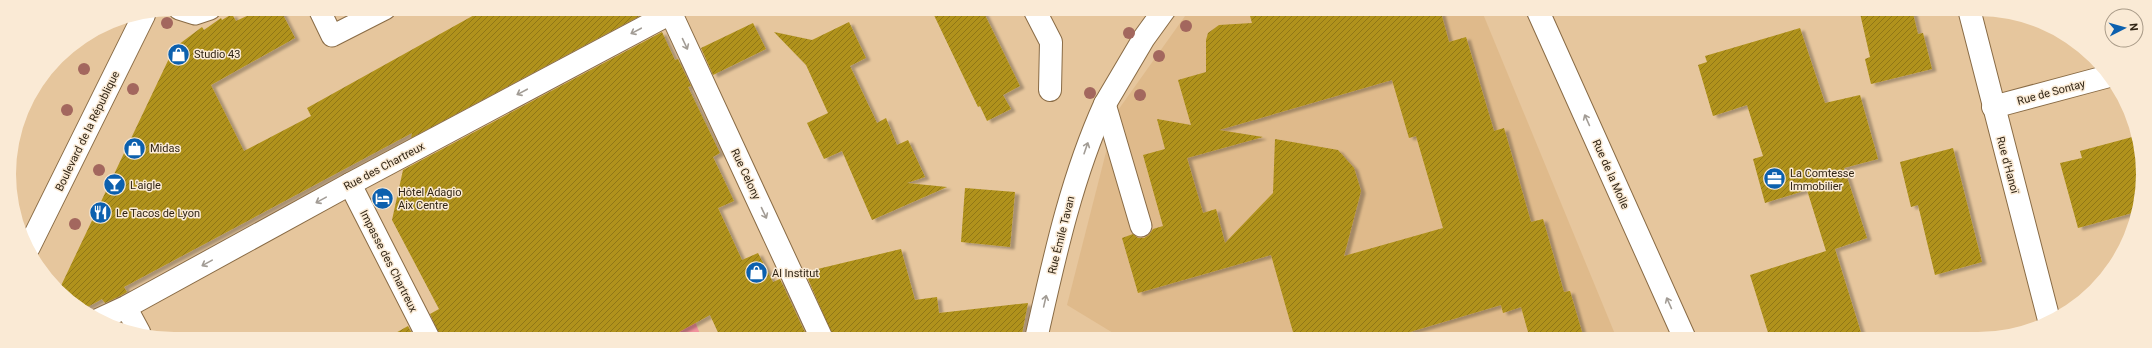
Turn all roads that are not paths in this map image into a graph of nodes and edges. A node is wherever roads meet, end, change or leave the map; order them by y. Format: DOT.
graph roads {
  1 [pos="323,16"];
  2 [pos="371,16"];
  3 [pos="661,16"];
  4 [pos="672,16"];
  5 [pos="1038,16"];
  6 [pos="1160,16"];
  7 [pos="1540,16"];
  8 [pos="1971,16"];
  9 [pos="142,19"];
  10 [pos="2103,77"];
  11 [pos="1050,90"];
  12 [pos="1104,104"];
  13 [pos="1993,107"];
  14 [pos="350,184"];
  15 [pos="1141,226"];
  16 [pos="31,242"];
  17 [pos="126,307"];
  18 [pos="2048,316"];
  19 [pos="105,317"];
  20 [pos="138,328"];
  21 [pos="424,332"];
  22 [pos="819,332"];
  23 [pos="1038,332"];
  24 [pos="1682,332"];
  1 -- 2 [label="lane"];
  3 -- 14 [label="street, Rue des Chartreux, one-way"];
  4 -- 22 [label="street, Rue Celony, one-way"];
  5 -- 11 [label="street"];
  6 -- 12 [label="street, Rue Émile Tavan"];
  24 -- 7 [label="street, Rue de la Molle, one-way"];
  8 -- 13 [label="street, Rue d'Hanoï"];
  9 -- 16 [label="street, Boulevard de la République"];
  10 -- 13 [label="street, Rue de Sontay"];
  12 -- 15 [label="lane"];
  23 -- 12 [label="street, Rue Émile Tavan, one-way"];
  13 -- 18 [label="street, Rue d'Hanoï"];
  14 -- 17 [label="street, Rue des Chartreux, one-way"];
  14 -- 21 [label="street, Impasse des Chartreux"];
  17 -- 19 [label="street, Rue des Chartreux"];
  17 -- 20 [label="lane"];
}
